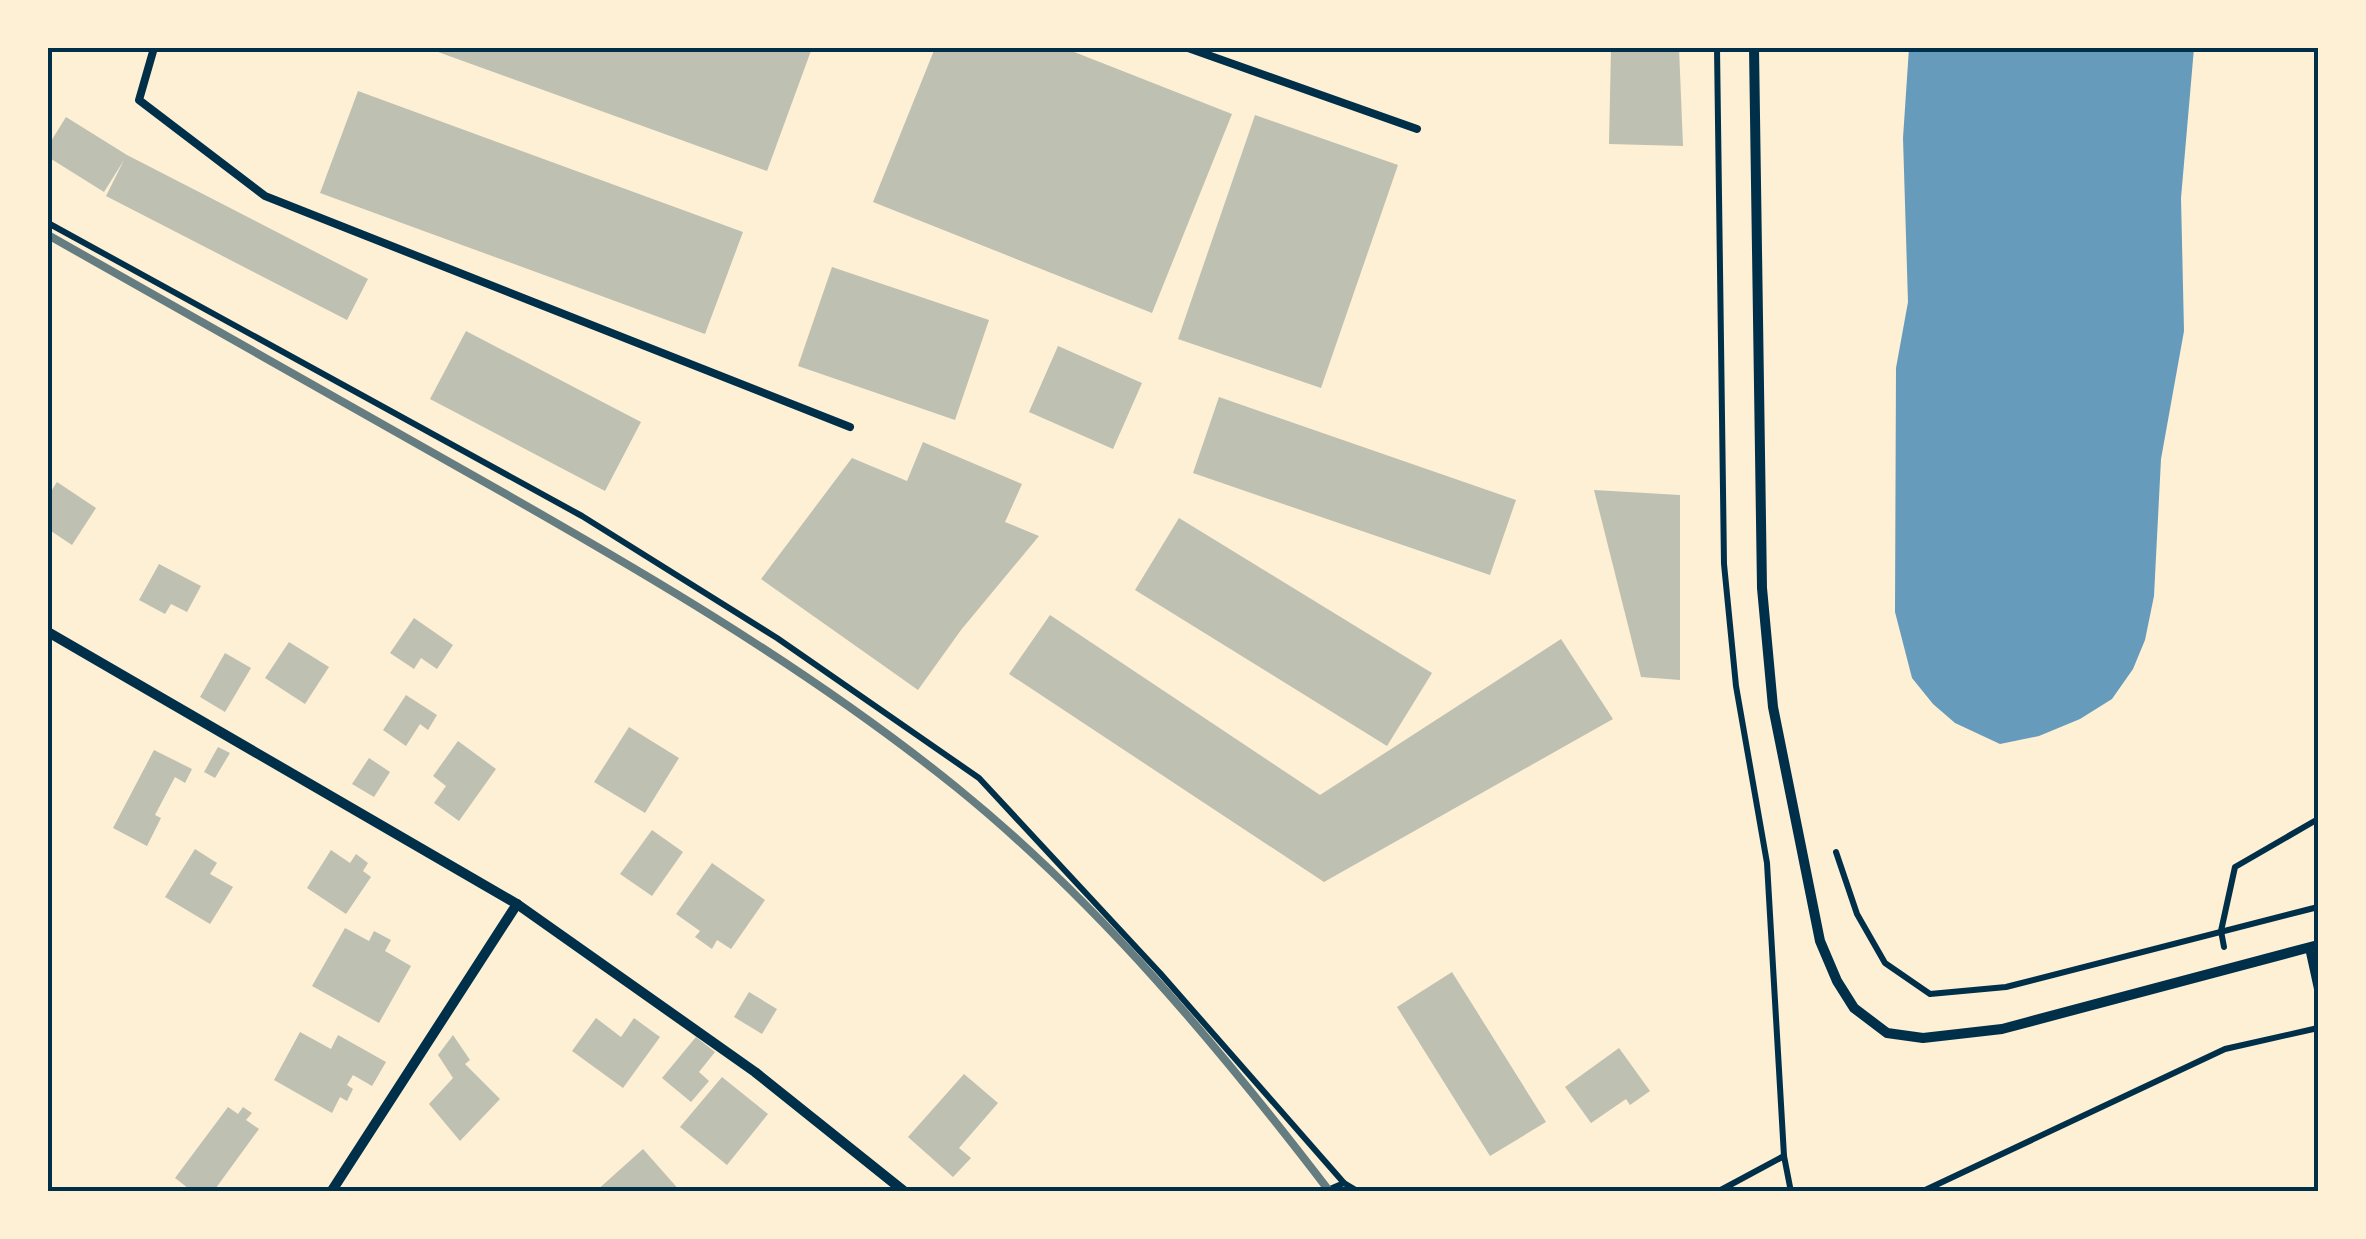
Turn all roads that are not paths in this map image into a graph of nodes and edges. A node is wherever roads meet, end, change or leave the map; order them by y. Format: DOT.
graph roads {
  1 [pos="154,48"];
  2 [pos="1188,48"];
  3 [pos="1754,48"];
  4 [pos="1417,129"];
  5 [pos="850,427"];
  6 [pos="48,632"];
  7 [pos="517,904"];
  8 [pos="2314,946"];
  9 [pos="2318,989"];
  10 [pos="331,1192"];
  11 [pos="905,1192"];
  1 -- 5 [label="lane"];
  2 -- 4 [label="lane"];
  3 -- 8 [label="street"];
  6 -- 7 [label="street"];
  7 -- 10 [label="street"];
  7 -- 11 [label="street"];
  8 -- 9 [label="lane"];
}
